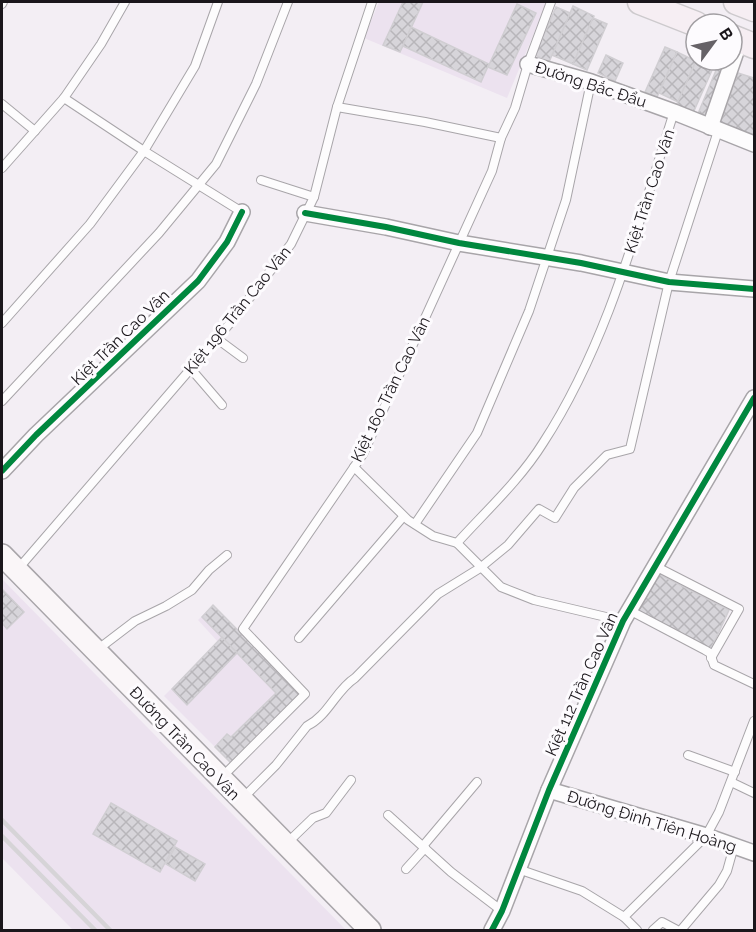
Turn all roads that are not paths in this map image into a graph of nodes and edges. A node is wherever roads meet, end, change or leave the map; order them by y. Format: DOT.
graph roads {
  1 [pos="125,2"];
  2 [pos="218,2"];
  3 [pos="288,2"];
  4 [pos="372,2"];
  5 [pos="552,2"];
  6 [pos="640,2"];
  7 [pos="736,2"];
  8 [pos="754,9"];
  9 [pos="684,19"];
  10 [pos="528,64"];
  11 [pos="732,72"];
  12 [pos="591,82"];
  13 [pos="64,98"];
  14 [pos="2,104"];
  15 [pos="337,108"];
  16 [pos="674,112"];
  17 [pos="714,129"];
  18 [pos="35,131"];
  19 [pos="501,138"];
  20 [pos="754,144"];
  21 [pos="144,151"];
  22 [pos="2,168"];
  23 [pos="261,180"];
  24 [pos="199,186"];
  25 [pos="314,197"];
  26 [pos="242,212"];
  27 [pos="305,213"];
  28 [pos="459,243"];
  29 [pos="547,258"];
  30 [pos="623,271"];
  31 [pos="669,282"];
  32 [pos="754,289"];
  33 [pos="2,322"];
  34 [pos="216,338"];
  35 [pos="243,358"];
  36 [pos="191,369"];
  37 [pos="754,398"];
  38 [pos="2,401"];
  39 [pos="222,405"];
  40 [pos="354,467"];
  41 [pos="2,471"];
  42 [pos="403,517"];
  43 [pos="415,524"];
  44 [pos="456,543"];
  45 [pos="2,555"];
  46 [pos="227,555"];
  47 [pos="655,566"];
  48 [pos="480,568"];
  49 [pos="18,570"];
  50 [pos="626,616"];
  51 [pos="299,639"];
  52 [pos="96,651"];
  53 [pos="711,658"];
  54 [pos="754,684"];
  55 [pos="754,722"];
  56 [pos="688,755"];
  57 [pos="735,772"];
  58 [pos="220,779"];
  59 [pos="351,780"];
  60 [pos="477,782"];
  61 [pos="731,782"];
  62 [pos="549,790"];
  63 [pos="754,793"];
  64 [pos="242,800"];
  65 [pos="388,815"];
  66 [pos="706,836"];
  67 [pos="285,844"];
  68 [pos="734,846"];
  69 [pos="424,847"];
  70 [pos="754,853"];
  71 [pos="406,869"];
  72 [pos="518,869"];
  73 [pos="502,911"];
  74 [pos="624,917"];
  75 [pos="370,930"];
  76 [pos="492,930"];
  77 [pos="637,930"];
  78 [pos="653,930"];
  79 [pos="679,930"];
  1 -- 13 [label="lane"];
  2 -- 21 [label="lane"];
  3 -- 24 [label="lane"];
  4 -- 15 [label="lane, Kiệt 196 Trần Cao Vân"];
  5 -- 10 [label="lane, Kiệt 160 Trần Cao Vân"];
  6 -- 9 [label="main road"];
  7 -- 8 [label="main road"];
  10 -- 12 [label="street, Đường Bắc Đẩu"];
  10 -- 19 [label="lane, Kiệt 160 Trần Cao Vân"];
  11 -- 17 [label="street"];
  12 -- 16 [label="street, Đường Bắc Đẩu"];
  12 -- 29 [label="lane"];
  13 -- 18 [label="lane"];
  13 -- 21 [label="lane"];
  14 -- 18 [label="lane"];
  15 -- 19 [label="lane"];
  15 -- 25 [label="lane, Kiệt 196 Trần Cao Vân"];
  16 -- 17 [label="street, Đường Bắc Đẩu"];
  16 -- 30 [label="lane, Kiệt Trần Cao Vân"];
  17 -- 20 [label="street, Đường Bắc Đẩu"];
  17 -- 31 [label="lane"];
  18 -- 22 [label="lane"];
  19 -- 28 [label="lane, Kiệt 160 Trần Cao Vân"];
  21 -- 24 [label="lane"];
  21 -- 33 [label="lane"];
  23 -- 25 [label="lane"];
  24 -- 26 [label="lane"];
  24 -- 38 [label="lane"];
  25 -- 27 [label="lane, Kiệt 196 Trần Cao Vân"];
  26 -- 41 [label="street, Kiệt Trần Cao Vân"];
  27 -- 28 [label="street"];
  27 -- 34 [label="lane, Kiệt 196 Trần Cao Vân"];
  28 -- 29 [label="street"];
  28 -- 40 [label="lane, Kiệt 160 Trần Cao Vân"];
  29 -- 30 [label="street"];
  29 -- 43 [label="lane"];
  30 -- 31 [label="street"];
  30 -- 44 [label="lane, Kiệt Trần Cao Vân"];
  31 -- 32 [label="street"];
  31 -- 48 [label="lane"];
  34 -- 35 [label="lane"];
  34 -- 36 [label="lane, Kiệt 196 Trần Cao Vân"];
  36 -- 39 [label="lane"];
  36 -- 49 [label="lane, Kiệt 196 Trần Cao Vân"];
  37 -- 47 [label="street, Kiệt 112 Trần Cao Vân"];
  40 -- 42 [label="lane"];
  40 -- 58 [label="lane, Kiệt 160 Trần Cao Vân"];
  42 -- 43 [label="lane"];
  42 -- 51 [label="lane"];
  43 -- 44 [label="lane"];
  44 -- 48 [label="lane"];
  45 -- 49 [label="main road, Đường Trần Cao Vân"];
  46 -- 52 [label="lane"];
  47 -- 50 [label="street, Kiệt 112 Trần Cao Vân"];
  47 -- 53 [label="lane"];
  48 -- 50 [label="lane"];
  48 -- 64 [label="lane"];
  49 -- 52 [label="main road, Đường Trần Cao Vân"];
  50 -- 53 [label="lane"];
  50 -- 62 [label="street, Kiệt 112 Trần Cao Vân"];
  52 -- 58 [label="main road, Đường Trần Cao Vân"];
  53 -- 54 [label="lane"];
  55 -- 57 [label="lane"];
  56 -- 57 [label="lane"];
  57 -- 61 [label="lane"];
  58 -- 64 [label="main road, Đường Trần Cao Vân"];
  59 -- 67 [label="lane"];
  60 -- 69 [label="lane"];
  61 -- 63 [label="lane"];
  61 -- 66 [label="lane"];
  62 -- 66 [label="street, Đường Đinh Tiên Hoàng"];
  62 -- 72 [label="street, Kiệt 112 Trần Cao Vân"];
  64 -- 67 [label="main road, Đường Trần Cao Vân"];
  65 -- 69 [label="lane"];
  66 -- 68 [label="street, Đường Đinh Tiên Hoàng"];
  66 -- 74 [label="lane"];
  67 -- 75 [label="main road, Đường Trần Cao Vân"];
  68 -- 70 [label="street, Đường Đinh Tiên Hoàng"];
  68 -- 79 [label="lane"];
  69 -- 71 [label="lane"];
  69 -- 73 [label="lane"];
  72 -- 73 [label="street, Kiệt 112 Trần Cao Vân"];
  72 -- 74 [label="lane"];
  73 -- 76 [label="street, Kiệt 112 Trần Cao Vân"];
  74 -- 77 [label="lane"];
  78 -- 79 [label="lane"];
}
